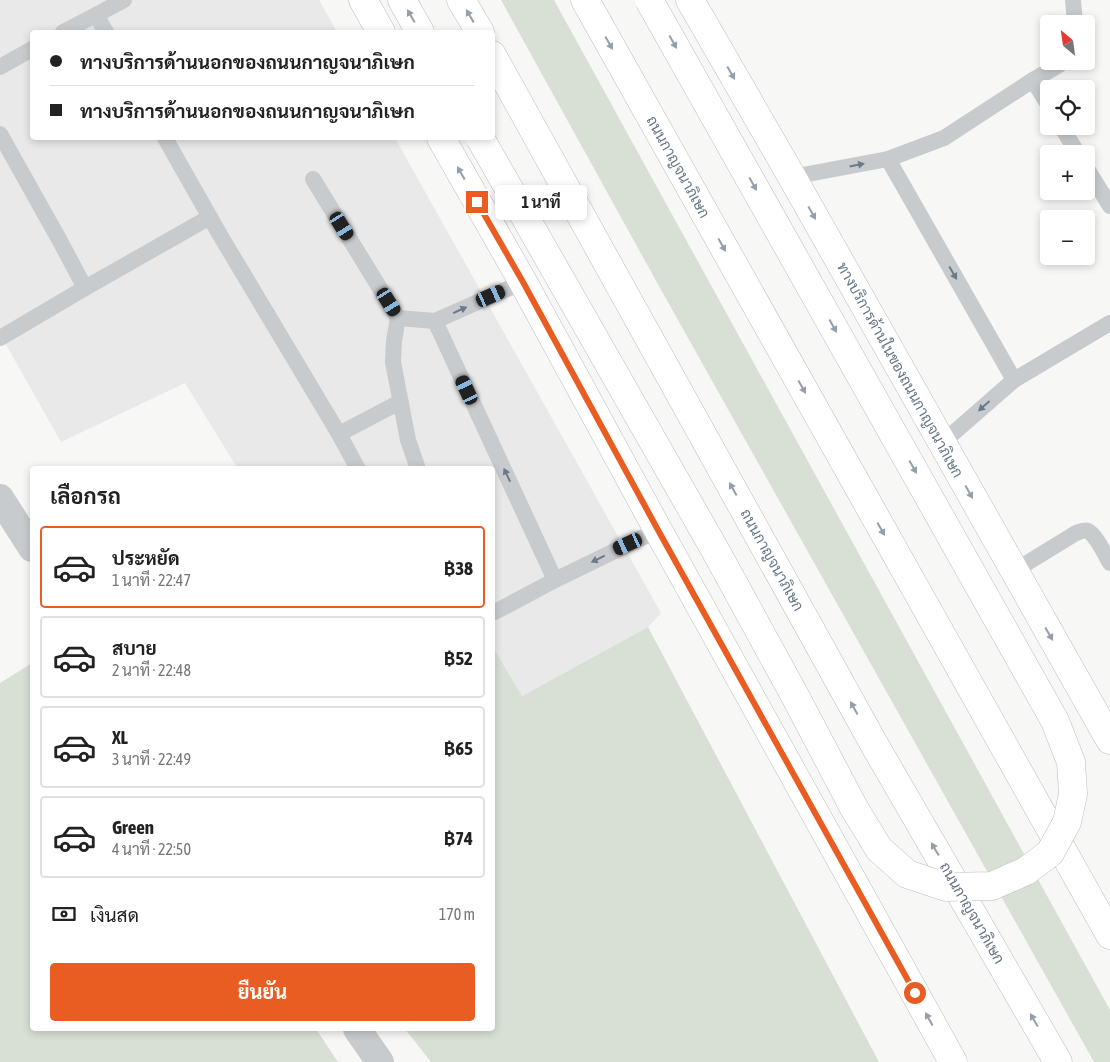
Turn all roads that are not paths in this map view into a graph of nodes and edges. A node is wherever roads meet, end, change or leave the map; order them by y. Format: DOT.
graph roads {
  1 [pos="124,0"];
  2 [pos="363,0"];
  3 [pos="402,0"];
  4 [pos="461,0"];
  5 [pos="585,0"];
  6 [pos="649,0"];
  7 [pos="690,0"];
  8 [pos="1073,0"];
  9 [pos="96,15"];
  10 [pos="1074,15"];
  11 [pos="67,30"];
  12 [pos="105,30"];
  13 [pos="380,30"];
  14 [pos="419,30"];
  15 [pos="479,30"];
  16 [pos="30,50"];
  17 [pos="495,60"];
  18 [pos="0,67"];
  19 [pos="1050,70"];
  20 [pos="1033,80"];
  21 [pos="1040,91"];
  22 [pos="0,134"];
  23 [pos="166,140"];
  24 [pos="442,140"];
  25 [pos="481,140"];
  26 [pos="888,160"];
  27 [pos="792,178"];
  28 [pos="313,180"];
  29 [pos="1095,182"];
  30 [pos="1110,206"];
  31 [pos="210,217"];
  32 [pos="523,282"];
  33 [pos="85,288"];
  34 [pos="398,318"];
  35 [pos="435,320"];
  36 [pos="1110,323"];
  37 [pos="0,338"];
  38 [pos="1014,380"];
  39 [pos="400,402"];
  40 [pos="339,434"];
  41 [pos="942,443"];
  42 [pos="356,466"];
  43 [pos="417,466"];
  44 [pos="0,498"];
  45 [pos="658,530"];
  46 [pos="30,545"];
  47 [pos="1110,563"];
  48 [pos="1014,572"];
  49 [pos="555,580"];
  50 [pos="495,612"];
  51 [pos="1110,738"];
  52 [pos="1110,935"];
  53 [pos="358,1031"];
  54 [pos="380,1062"];
  55 [pos="953,1062"];
  56 [pos="1058,1062"];
  1 -- 9 [label="lane"];
  2 -- 13 [label="main road"];
  14 -- 3 [label="main road, one-way"];
  15 -- 4 [label="main road, one-way"];
  5 -- 52 [label="main road, ถนนกาญจนาภิเษก, one-way"];
  6 -- 25 [label="main road, one-way, bridge"];
  7 -- 27 [label="main road, ทางบริการด้านในของถนนกาญจนาภิเษก, one-way"];
  8 -- 10 [label="lane"];
  9 -- 11 [label="lane"];
  9 -- 12 [label="lane"];
  16 -- 18 [label="lane"];
  56 -- 17 [label="main road, ถนนกาญจนาภิเษก, one-way"];
  19 -- 20 [label="lane"];
  20 -- 21 [label="lane"];
  20 -- 26 [label="lane"];
  22 -- 33 [label="lane"];
  23 -- 31 [label="lane"];
  32 -- 24 [label="main road, one-way"];
  27 -- 26 [label="lane, one-way"];
  26 -- 38 [label="lane, one-way"];
  27 -- 41 [label="main road, ทางบริการด้านในของถนนกาญจนาภิเษก, one-way"];
  28 -- 34 [label="lane"];
  29 -- 30 [label="lane"];
  31 -- 33 [label="lane"];
  31 -- 40 [label="lane"];
  35 -- 32 [label="lane, one-way"];
  32 -- 45 [label="main road"];
  33 -- 37 [label="lane"];
  34 -- 35 [label="lane"];
  34 -- 39 [label="lane"];
  49 -- 35 [label="lane, one-way"];
  36 -- 38 [label="lane"];
  38 -- 41 [label="lane, one-way"];
  39 -- 40 [label="lane"];
  39 -- 43 [label="lane"];
  40 -- 42 [label="lane"];
  41 -- 48 [label="main road, ทางบริการด้านในของถนนกาญจนาภิเษก, one-way"];
  44 -- 46 [label="street"];
  45 -- 49 [label="lane, one-way"];
  55 -- 45 [label="main road, one-way"];
  47 -- 48 [label="lane"];
  48 -- 51 [label="main road, ทางบริการด้านในของถนนกาญจนาภิเษก, one-way"];
  49 -- 50 [label="lane"];
  53 -- 54 [label="street"];
}
